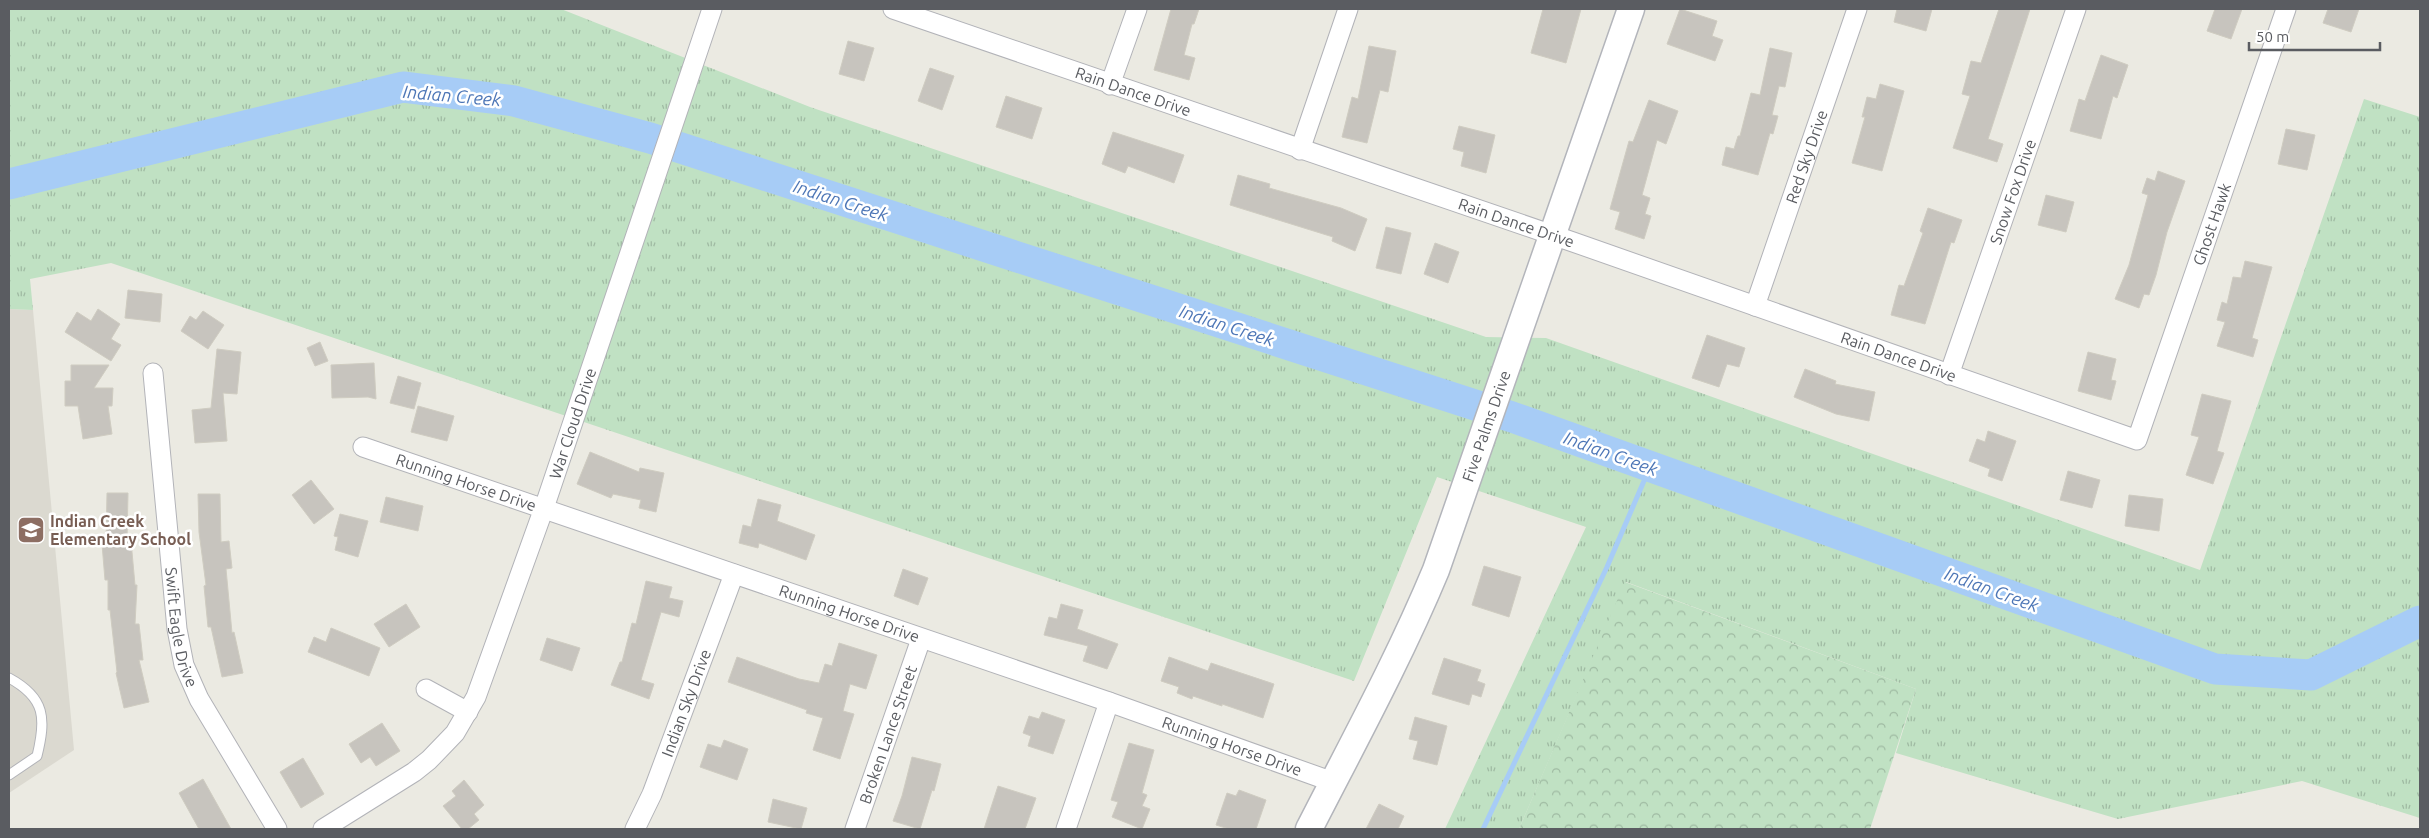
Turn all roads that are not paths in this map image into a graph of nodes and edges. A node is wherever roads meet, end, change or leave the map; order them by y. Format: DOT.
graph roads {
  1 [pos="712,9"];
  2 [pos="893,9"];
  3 [pos="1136,9"];
  4 [pos="1348,9"];
  5 [pos="1631,9"];
  6 [pos="1857,9"];
  7 [pos="2076,9"];
  8 [pos="2286,9"];
  9 [pos="922,13"];
  10 [pos="1110,85"];
  11 [pos="1300,150"];
  12 [pos="1552,235"];
  13 [pos="1755,306"];
  14 [pos="153,373"];
  15 [pos="1949,374"];
  16 [pos="2137,440"];
  17 [pos="364,447"];
  18 [pos="544,508"];
  19 [pos="734,574"];
  20 [pos="921,639"];
  21 [pos="9,678"];
  22 [pos="426,689"];
  23 [pos="1109,702"];
  24 [pos="468,712"];
  25 [pos="9,775"];
  26 [pos="1333,782"];
  27 [pos="277,829"];
  28 [pos="322,829"];
  29 [pos="635,829"];
  30 [pos="855,829"];
  31 [pos="1066,829"];
  32 [pos="1309,829"];
  1 -- 18 [label="street, War Cloud Drive"];
  2 -- 9 [label="street, Rain Dance Drive"];
  3 -- 10 [label="street"];
  4 -- 11 [label="street"];
  5 -- 12 [label="street, Five Palms Drive"];
  6 -- 13 [label="street, Red Sky Drive"];
  7 -- 15 [label="street, Snow Fox Drive"];
  8 -- 16 [label="street, Ghost Hawk"];
  9 -- 10 [label="street, Rain Dance Drive"];
  10 -- 11 [label="street, Rain Dance Drive"];
  11 -- 12 [label="street, Rain Dance Drive"];
  12 -- 13 [label="street, Rain Dance Drive"];
  12 -- 26 [label="street, Five Palms Drive"];
  13 -- 15 [label="street, Rain Dance Drive"];
  14 -- 27 [label="street, Swift Eagle Drive"];
  15 -- 16 [label="street, Rain Dance Drive"];
  17 -- 18 [label="street, Running Horse Drive"];
  18 -- 19 [label="street, Running Horse Drive"];
  18 -- 24 [label="street, War Cloud Drive"];
  19 -- 20 [label="street, Running Horse Drive"];
  19 -- 29 [label="street, Indian Sky Drive"];
  20 -- 23 [label="street, Running Horse Drive"];
  20 -- 30 [label="street, Broken Lance Street"];
  21 -- 25 [label="lane"];
  22 -- 24 [label="street"];
  23 -- 26 [label="street, Running Horse Drive"];
  23 -- 31 [label="street"];
  24 -- 28 [label="street, War Cloud Drive"];
  26 -- 32 [label="street, Five Palms Drive"];
}
